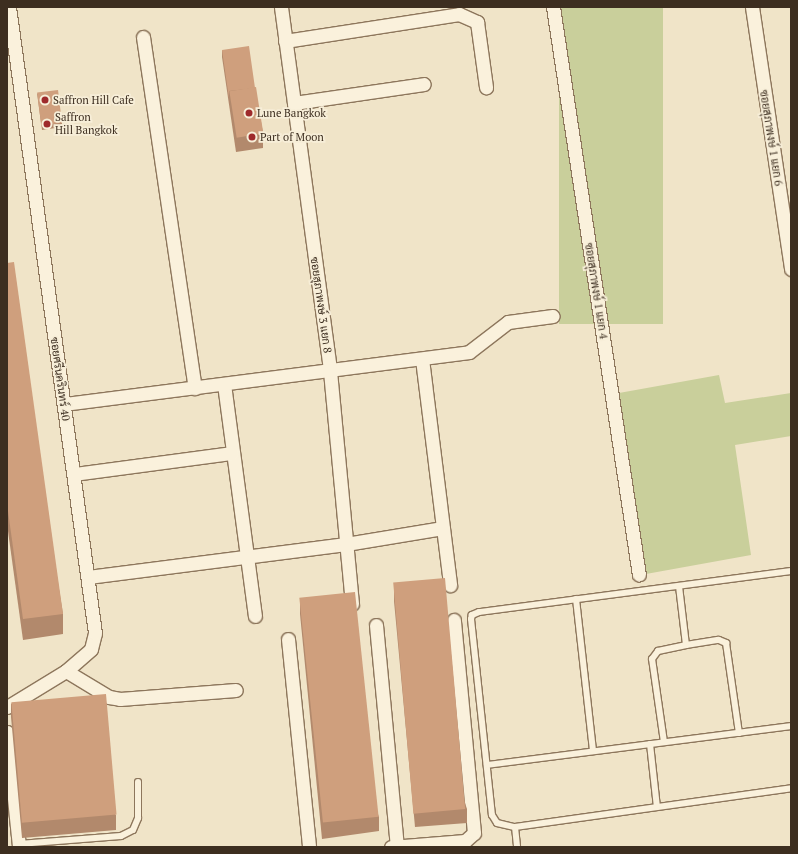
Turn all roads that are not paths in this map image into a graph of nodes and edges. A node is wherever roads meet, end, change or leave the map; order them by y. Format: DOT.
graph roads {
  1 [pos="9,7"];
  2 [pos="281,7"];
  3 [pos="553,7"];
  4 [pos="752,7"];
  5 [pos="142,37"];
  6 [pos="285,41"];
  7 [pos="424,84"];
  8 [pos="486,87"];
  9 [pos="294,103"];
  10 [pos="791,269"];
  11 [pos="553,316"];
  12 [pos="422,359"];
  13 [pos="330,371"];
  14 [pos="224,384"];
  15 [pos="195,388"];
  16 [pos="64,404"];
  17 [pos="232,453"];
  18 [pos="74,474"];
  19 [pos="443,528"];
  20 [pos="346,544"];
  21 [pos="245,557"];
  22 [pos="791,571"];
  23 [pos="639,575"];
  24 [pos="88,577"];
  25 [pos="450,585"];
  26 [pos="679,586"];
  27 [pos="576,599"];
  28 [pos="352,604"];
  29 [pos="255,616"];
  30 [pos="454,620"];
  31 [pos="376,625"];
  32 [pos="288,639"];
  33 [pos="686,645"];
  34 [pos="66,671"];
  35 [pos="236,690"];
  36 [pos="7,707"];
  37 [pos="791,726"];
  38 [pos="7,732"];
  39 [pos="739,733"];
  40 [pos="664,742"];
  41 [pos="650,744"];
  42 [pos="593,751"];
  43 [pos="487,764"];
  44 [pos="138,782"];
  45 [pos="791,788"];
  46 [pos="657,807"];
  47 [pos="515,827"];
  48 [pos="15,845"];
  49 [pos="309,847"];
  50 [pos="394,847"];
  51 [pos="517,847"];
  1 -- 16 [label="street, ซอยศรีนครินทร์ 40"];
  2 -- 6 [label="street, ซอยสุภาพงษ์ 3 แยก 8"];
  3 -- 23 [label="street, ซอยสุภาพงษ์ 1 แยก 4"];
  4 -- 10 [label="street, ซอยสุภาพงษ์ 1 แยก 6"];
  5 -- 15 [label="street"];
  6 -- 8 [label="street"];
  6 -- 9 [label="street, ซอยสุภาพงษ์ 3 แยก 8"];
  7 -- 9 [label="street"];
  9 -- 13 [label="street, ซอยสุภาพงษ์ 3 แยก 8"];
  11 -- 12 [label="street"];
  12 -- 13 [label="street"];
  12 -- 19 [label="street"];
  13 -- 14 [label="street"];
  13 -- 20 [label="street, ซอยสุภาพงษ์ 3 แยก 8"];
  14 -- 15 [label="street"];
  14 -- 17 [label="street"];
  15 -- 16 [label="street"];
  16 -- 18 [label="street, ซอยศรีนครินทร์ 40"];
  17 -- 18 [label="street"];
  17 -- 21 [label="street"];
  18 -- 24 [label="street, ซอยศรีนครินทร์ 40"];
  19 -- 20 [label="street"];
  19 -- 25 [label="street"];
  20 -- 21 [label="street"];
  20 -- 28 [label="street, ซอยสุภาพงษ์ 3 แยก 8"];
  21 -- 24 [label="street"];
  21 -- 29 [label="street"];
  22 -- 26 [label="lane"];
  24 -- 34 [label="street, ซอยศรีนครินทร์ 40"];
  26 -- 27 [label="lane"];
  26 -- 33 [label="lane"];
  27 -- 42 [label="lane"];
  27 -- 43 [label="lane"];
  30 -- 50 [label="street"];
  31 -- 50 [label="street"];
  32 -- 49 [label="street"];
  33 -- 39 [label="lane"];
  33 -- 40 [label="lane"];
  34 -- 35 [label="street"];
  34 -- 36 [label="street, ซอยศรีนครินทร์ 40"];
  37 -- 39 [label="lane"];
  38 -- 48 [label="street"];
  39 -- 40 [label="lane"];
  40 -- 41 [label="lane"];
  41 -- 42 [label="lane"];
  41 -- 46 [label="lane"];
  42 -- 43 [label="lane"];
  43 -- 47 [label="lane"];
  44 -- 48 [label="lane"];
  45 -- 46 [label="lane"];
  46 -- 47 [label="lane"];
  47 -- 51 [label="lane"];
}
